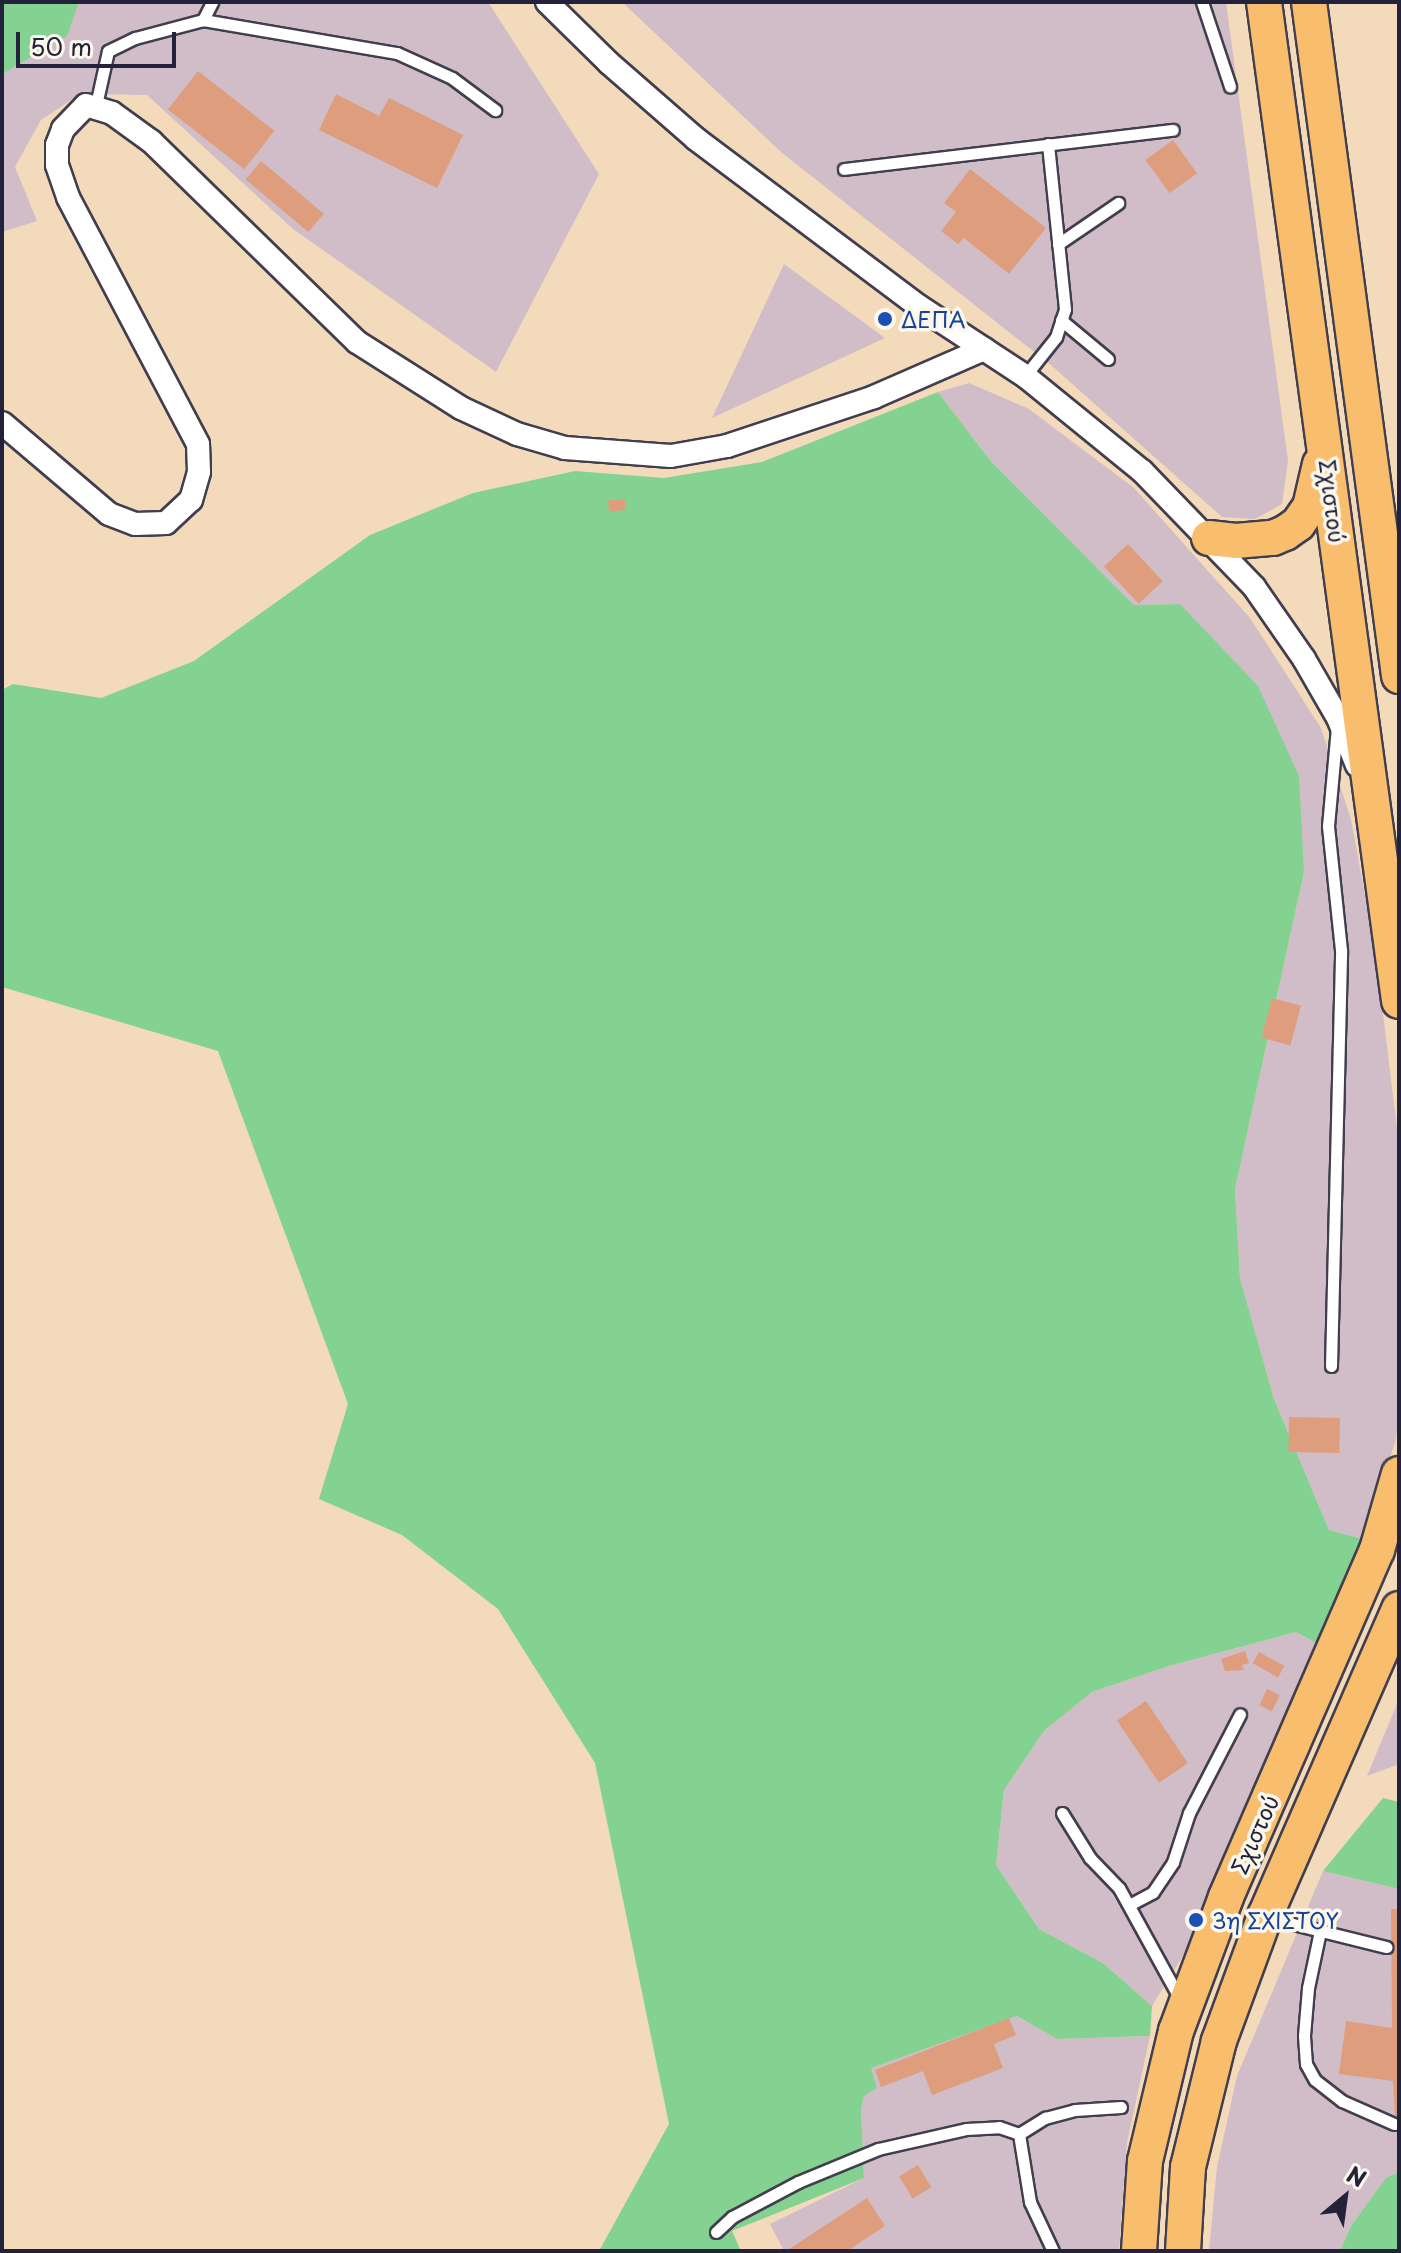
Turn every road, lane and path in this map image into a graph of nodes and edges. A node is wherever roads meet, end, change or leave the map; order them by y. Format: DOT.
graph roads {
  1 [pos="212,2"];
  2 [pos="547,2"];
  3 [pos="1202,2"];
  4 [pos="1264,2"];
  5 [pos="1309,2"];
  6 [pos="203,20"];
  7 [pos="1230,86"];
  8 [pos="96,105"];
  9 [pos="495,110"];
  10 [pos="1173,130"];
  11 [pos="1048,144"];
  12 [pos="844,169"];
  13 [pos="1118,203"];
  14 [pos="1058,244"];
  15 [pos="1061,320"];
  16 [pos="984,349"];
  17 [pos="1108,359"];
  18 [pos="1025,376"];
  19 [pos="2,423"];
  20 [pos="1322,424"];
  21 [pos="1377,502"];
  22 [pos="1209,538"];
  23 [pos="1399,543"];
  24 [pos="1399,676"];
  25 [pos="1338,718"];
  26 [pos="1370,795"];
  27 [pos="1399,1001"];
  28 [pos="1331,1366"];
  29 [pos="1399,1474"];
  30 [pos="1399,1609"];
  31 [pos="1240,1714"];
  32 [pos="1062,1813"];
  33 [pos="1129,1905"];
  34 [pos="1265,1916"];
  35 [pos="1320,1931"];
  36 [pos="1386,1947"];
  37 [pos="1184,2007"];
  38 [pos="1121,2107"];
  39 [pos="1394,2124"];
  40 [pos="1019,2134"];
  41 [pos="716,2232"];
  42 [pos="1053,2251"];
  43 [pos="1139,2251"];
  44 [pos="1183,2251"];
  1 -- 6 [label="lane"];
  2 -- 16 [label="street"];
  3 -- 7 [label="lane"];
  4 -- 20 [label="main road, Σχιστού"];
  5 -- 21 [label="main road, Σχιστού"];
  6 -- 8 [label="lane"];
  6 -- 9 [label="lane"];
  8 -- 16 [label="street"];
  8 -- 19 [label="street"];
  10 -- 11 [label="lane"];
  11 -- 12 [label="lane"];
  11 -- 14 [label="lane"];
  13 -- 14 [label="lane"];
  14 -- 15 [label="lane"];
  15 -- 17 [label="lane"];
  15 -- 18 [label="lane"];
  16 -- 18 [label="street"];
  18 -- 22 [label="street"];
  20 -- 22 [label="main road"];
  20 -- 26 [label="main road, Σχιστού"];
  21 -- 23 [label="street"];
  21 -- 24 [label="main road, Σχιστού"];
  22 -- 25 [label="street"];
  25 -- 26 [label="street"];
  25 -- 28 [label="lane"];
  26 -- 27 [label="main road, Σχιστού"];
  29 -- 37 [label="main road, Σχιστού"];
  30 -- 34 [label="main road, Σχιστού"];
  31 -- 33 [label="lane"];
  32 -- 33 [label="lane"];
  33 -- 37 [label="lane"];
  34 -- 35 [label="lane"];
  34 -- 44 [label="main road, Σχιστού"];
  35 -- 36 [label="lane"];
  35 -- 39 [label="lane"];
  37 -- 43 [label="main road, Σχιστού"];
  38 -- 40 [label="lane"];
  40 -- 41 [label="lane"];
  40 -- 42 [label="lane"];
}
